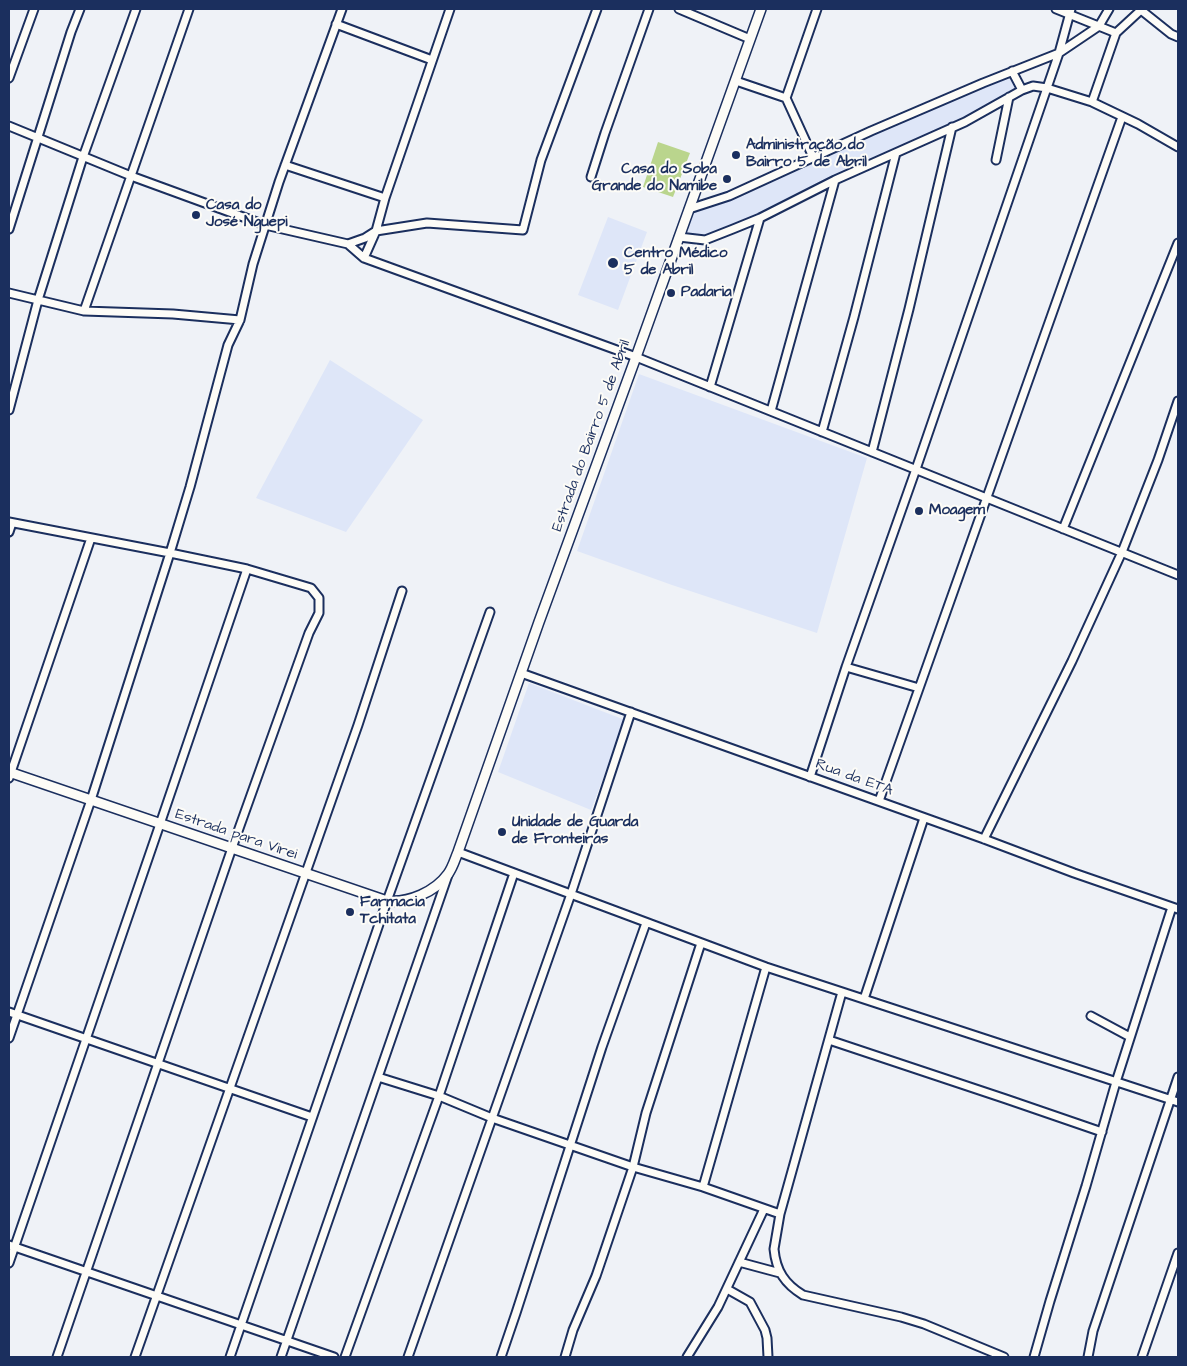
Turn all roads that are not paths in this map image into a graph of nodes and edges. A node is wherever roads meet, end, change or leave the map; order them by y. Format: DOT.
graph roads {
  1 [pos="34,9"];
  2 [pos="80,9"];
  3 [pos="136,9"];
  4 [pos="189,9"];
  5 [pos="342,9"];
  6 [pos="450,9"];
  7 [pos="597,9"];
  8 [pos="649,9"];
  9 [pos="679,9"];
  10 [pos="700,9"];
  11 [pos="761,9"];
  12 [pos="817,9"];
  13 [pos="1056,9"];
  14 [pos="1109,9"];
  15 [pos="1142,10"];
  16 [pos="1070,11"];
  17 [pos="698,17"];
  18 [pos="336,24"];
  19 [pos="1099,26"];
  20 [pos="1116,33"];
  21 [pos="1178,37"];
  22 [pos="750,39"];
  23 [pos="1059,53"];
  24 [pos="432,60"];
  25 [pos="1012,71"];
  26 [pos="9,78"];
  27 [pos="736,81"];
  28 [pos="1047,88"];
  29 [pos="1022,90"];
  30 [pos="1009,97"];
  31 [pos="786,98"];
  32 [pos="1092,102"];
  33 [pos="1122,117"];
  34 [pos="9,126"];
  35 [pos="952,127"];
  36 [pos="38,138"];
  37 [pos="1178,147"];
  38 [pos="896,153"];
  39 [pos="84,157"];
  40 [pos="813,157"];
  41 [pos="996,160"];
  42 [pos="285,165"];
  43 [pos="131,176"];
  44 [pos="591,177"];
  45 [pos="835,180"];
  46 [pos="385,198"];
  47 [pos="689,209"];
  48 [pos="760,218"];
  49 [pos="265,225"];
  50 [pos="9,229"];
  51 [pos="376,231"];
  52 [pos="679,237"];
  53 [pos="1178,243"];
  54 [pos="348,244"];
  55 [pos="364,258"];
  56 [pos="9,293"];
  57 [pos="38,300"];
  58 [pos="84,311"];
  59 [pos="240,320"];
  60 [pos="636,357"];
  61 [pos="710,387"];
  62 [pos="1178,401"];
  63 [pos="9,410"];
  64 [pos="772,411"];
  65 [pos="822,432"];
  66 [pos="872,452"];
  67 [pos="916,469"];
  68 [pos="987,498"];
  69 [pos="10,523"];
  70 [pos="1063,529"];
  71 [pos="9,532"];
  72 [pos="90,538"];
  73 [pos="170,552"];
  74 [pos="1122,552"];
  75 [pos="247,569"];
  76 [pos="1178,575"];
  77 [pos="402,592"];
  78 [pos="490,612"];
  79 [pos="846,667"];
  80 [pos="521,673"];
  81 [pos="919,688"];
  82 [pos="631,712"];
  83 [pos="9,774"];
  84 [pos="810,777"];
  85 [pos="91,800"];
  86 [pos="878,801"];
  87 [pos="924,818"];
  88 [pos="160,824"];
  89 [pos="984,839"];
  90 [pos="232,848"];
  91 [pos="458,852"];
  92 [pos="449,872"];
  93 [pos="306,873"];
  94 [pos="514,873"];
  95 [pos="571,894"];
  96 [pos="387,901"];
  97 [pos="1175,908"];
  98 [pos="646,923"];
  99 [pos="701,943"];
  100 [pos="766,967"];
  101 [pos="842,992"];
  102 [pos="864,999"];
  103 [pos="9,1012"];
  104 [pos="17,1015"];
  105 [pos="1091,1016"];
  106 [pos="1130,1037"];
  107 [pos="9,1038"];
  108 [pos="86,1039"];
  109 [pos="829,1040"];
  110 [pos="158,1063"];
  111 [pos="378,1077"];
  112 [pos="1178,1077"];
  113 [pos="1116,1082"];
  114 [pos="230,1088"];
  115 [pos="439,1096"];
  116 [pos="1170,1099"];
  117 [pos="1178,1102"];
  118 [pos="312,1117"];
  119 [pos="492,1118"];
  120 [pos="1102,1132"];
  121 [pos="570,1144"];
  122 [pos="633,1166"];
  123 [pos="703,1187"];
  124 [pos="764,1209"];
  125 [pos="780,1214"];
  126 [pos="12,1246"];
  127 [pos="1178,1253"];
  128 [pos="739,1262"];
  129 [pos="9,1263"];
  130 [pos="86,1272"];
  131 [pos="780,1273"];
  132 [pos="727,1290"];
  133 [pos="156,1296"];
  134 [pos="240,1325"];
  135 [pos="287,1341"];
  136 [pos="57,1357"];
  137 [pos="134,1357"];
  138 [pos="230,1357"];
  139 [pos="281,1357"];
  140 [pos="334,1357"];
  141 [pos="345,1357"];
  142 [pos="408,1357"];
  143 [pos="501,1357"];
  144 [pos="565,1357"];
  145 [pos="686,1357"];
  146 [pos="768,1357"];
  147 [pos="1004,1357"];
  148 [pos="1034,1357"];
  149 [pos="1088,1357"];
  150 [pos="1142,1357"];
  1 -- 26 [label="street"];
  2 -- 36 [label="street"];
  3 -- 39 [label="street"];
  4 -- 43 [label="street"];
  5 -- 18 [label="street"];
  6 -- 24 [label="street"];
  7 -- 51 [label="street"];
  8 -- 44 [label="street"];
  9 -- 17 [label="street"];
  10 -- 17 [label="street"];
  11 -- 22 [label="street, Estrada do Bairro 5 de Abril"];
  12 -- 31 [label="street"];
  13 -- 16 [label="street"];
  14 -- 19 [label="street"];
  15 -- 20 [label="street"];
  15 -- 21 [label="street"];
  16 -- 19 [label="street"];
  16 -- 23 [label="street"];
  17 -- 22 [label="street"];
  18 -- 24 [label="street"];
  18 -- 42 [label="street"];
  19 -- 20 [label="street"];
  19 -- 23 [label="street"];
  20 -- 32 [label="street"];
  22 -- 27 [label="street, Estrada do Bairro 5 de Abril"];
  23 -- 25 [label="street"];
  23 -- 28 [label="street"];
  24 -- 46 [label="street"];
  25 -- 29 [label="street"];
  25 -- 40 [label="street"];
  27 -- 31 [label="street"];
  27 -- 47 [label="street, Estrada do Bairro 5 de Abril"];
  28 -- 29 [label="street"];
  28 -- 32 [label="street"];
  28 -- 67 [label="street"];
  29 -- 30 [label="street"];
  30 -- 35 [label="street"];
  30 -- 41 [label="street"];
  31 -- 40 [label="street"];
  32 -- 33 [label="street"];
  33 -- 37 [label="street"];
  33 -- 68 [label="street"];
  34 -- 36 [label="street"];
  35 -- 38 [label="street"];
  35 -- 66 [label="street"];
  36 -- 39 [label="street"];
  36 -- 50 [label="street"];
  38 -- 45 [label="street"];
  38 -- 65 [label="street"];
  39 -- 43 [label="street"];
  39 -- 57 [label="street"];
  40 -- 47 [label="street"];
  42 -- 46 [label="street"];
  42 -- 49 [label="street"];
  43 -- 49 [label="street"];
  43 -- 58 [label="street"];
  45 -- 48 [label="street"];
  45 -- 64 [label="street"];
  46 -- 51 [label="street"];
  47 -- 52 [label="street, Estrada do Bairro 5 de Abril"];
  48 -- 52 [label="street"];
  48 -- 61 [label="street"];
  49 -- 54 [label="street"];
  49 -- 59 [label="street"];
  51 -- 54 [label="street"];
  51 -- 55 [label="street"];
  52 -- 60 [label="street, Estrada do Bairro 5 de Abril"];
  53 -- 70 [label="street"];
  54 -- 55 [label="street"];
  55 -- 60 [label="street"];
  56 -- 57 [label="street"];
  57 -- 58 [label="street"];
  57 -- 63 [label="street"];
  58 -- 59 [label="street"];
  59 -- 73 [label="street"];
  60 -- 61 [label="street"];
  60 -- 80 [label="street, Estrada do Bairro 5 de Abril"];
  61 -- 64 [label="street"];
  62 -- 74 [label="street"];
  64 -- 65 [label="street"];
  65 -- 66 [label="street"];
  66 -- 67 [label="street"];
  67 -- 68 [label="street"];
  67 -- 79 [label="street"];
  68 -- 70 [label="street"];
  68 -- 81 [label="street"];
  69 -- 71 [label="street"];
  69 -- 72 [label="street"];
  70 -- 74 [label="street"];
  72 -- 73 [label="street"];
  72 -- 83 [label="street"];
  73 -- 75 [label="street"];
  73 -- 85 [label="street"];
  74 -- 76 [label="street"];
  74 -- 89 [label="street"];
  75 -- 88 [label="street"];
  75 -- 90 [label="street"];
  77 -- 93 [label="street"];
  78 -- 96 [label="street"];
  79 -- 81 [label="street"];
  79 -- 84 [label="street"];
  80 -- 82 [label="street, Rua da ETA"];
  80 -- 91 [label="street, Estrada do Bairro 5 de Abril"];
  81 -- 86 [label="street"];
  82 -- 84 [label="street, Rua da ETA"];
  82 -- 95 [label="street"];
  83 -- 85 [label="street, Estrada para Virei"];
  84 -- 86 [label="street, Rua da ETA"];
  85 -- 88 [label="street, Estrada para Virei"];
  85 -- 104 [label="street"];
  86 -- 87 [label="street, Rua da ETA"];
  87 -- 89 [label="street, Rua da ETA"];
  87 -- 102 [label="street"];
  88 -- 90 [label="street, Estrada para Virei"];
  88 -- 108 [label="street"];
  89 -- 97 [label="street, Rua da ETA"];
  90 -- 93 [label="street, Estrada para Virei"];
  90 -- 110 [label="street"];
  91 -- 92 [label="street, Estrada do Bairro 5 de Abril"];
  91 -- 94 [label="street"];
  92 -- 96 [label="street, Estrada para Virei"];
  92 -- 111 [label="street"];
  93 -- 96 [label="street, Estrada para Virei"];
  93 -- 114 [label="street"];
  94 -- 95 [label="street"];
  94 -- 115 [label="street"];
  95 -- 98 [label="street"];
  95 -- 119 [label="street"];
  96 -- 118 [label="street"];
  97 -- 106 [label="street"];
  98 -- 99 [label="street"];
  98 -- 121 [label="street"];
  99 -- 100 [label="street"];
  99 -- 122 [label="street"];
  100 -- 101 [label="street"];
  100 -- 123 [label="street"];
  101 -- 102 [label="street"];
  101 -- 109 [label="street"];
  102 -- 113 [label="street"];
  103 -- 104 [label="street"];
  104 -- 107 [label="street"];
  104 -- 108 [label="street"];
  105 -- 106 [label="street"];
  106 -- 113 [label="street"];
  108 -- 110 [label="street"];
  108 -- 126 [label="street"];
  109 -- 120 [label="street"];
  109 -- 125 [label="street"];
  110 -- 114 [label="street"];
  110 -- 130 [label="street"];
  111 -- 115 [label="street"];
  111 -- 135 [label="street"];
  112 -- 116 [label="street"];
  113 -- 116 [label="street"];
  113 -- 120 [label="street"];
  114 -- 118 [label="street"];
  114 -- 133 [label="street"];
  115 -- 119 [label="street"];
  115 -- 141 [label="street"];
  116 -- 117 [label="street"];
  116 -- 149 [label="street"];
  118 -- 134 [label="street"];
  119 -- 121 [label="street"];
  119 -- 142 [label="street"];
  120 -- 148 [label="street"];
  121 -- 122 [label="street"];
  121 -- 143 [label="street"];
  122 -- 123 [label="street"];
  122 -- 144 [label="street"];
  123 -- 124 [label="street"];
  124 -- 125 [label="street"];
  124 -- 128 [label="street"];
  125 -- 131 [label="street"];
  126 -- 129 [label="street"];
  126 -- 130 [label="street"];
  127 -- 150 [label="street"];
  128 -- 131 [label="street"];
  128 -- 132 [label="street"];
  130 -- 133 [label="street"];
  130 -- 136 [label="street"];
  131 -- 147 [label="street"];
  132 -- 145 [label="street"];
  132 -- 146 [label="street"];
  133 -- 134 [label="street"];
  133 -- 137 [label="street"];
  134 -- 135 [label="street"];
  134 -- 138 [label="street"];
  135 -- 139 [label="street"];
  135 -- 140 [label="street"];
}
